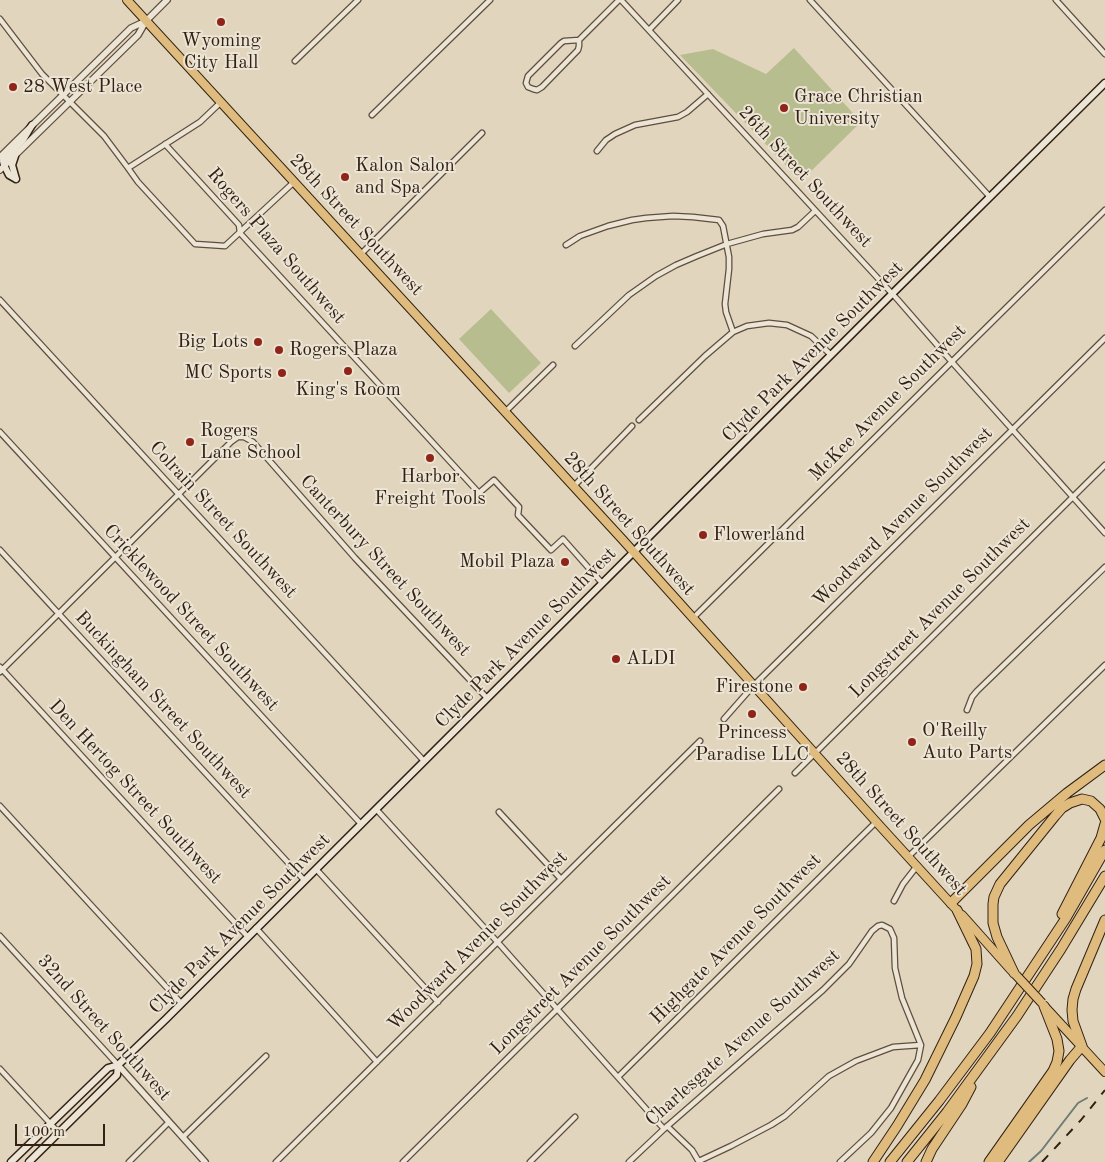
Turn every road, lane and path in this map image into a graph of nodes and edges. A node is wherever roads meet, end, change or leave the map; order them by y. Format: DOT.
graph roads {
  1 [pos="126,0"];
  2 [pos="167,0"];
  3 [pos="358,0"];
  4 [pos="490,0"];
  5 [pos="620,0"];
  6 [pos="678,0"];
  7 [pos="810,0"];
  8 [pos="1056,0"];
  9 [pos="0,19"];
  10 [pos="146,21"];
  11 [pos="649,30"];
  12 [pos="579,40"];
  13 [pos="1105,54"];
  14 [pos="295,61"];
  15 [pos="1105,83"];
  16 [pos="708,94"];
  17 [pos="63,95"];
  18 [pos="70,102"];
  19 [pos="221,102"];
  20 [pos="372,116"];
  21 [pos="32,125"];
  22 [pos="482,133"];
  23 [pos="165,144"];
  24 [pos="596,151"];
  25 [pos="1,155"];
  26 [pos="15,156"];
  27 [pos="128,168"];
  28 [pos="1,170"];
  29 [pos="294,182"];
  30 [pos="990,196"];
  31 [pos="1105,210"];
  32 [pos="815,211"];
  33 [pos="240,232"];
  34 [pos="727,244"];
  35 [pos="566,245"];
  36 [pos="361,254"];
  37 [pos="892,294"];
  38 [pos="0,300"];
  39 [pos="733,332"];
  40 [pos="1105,338"];
  41 [pos="575,346"];
  42 [pos="831,355"];
  43 [pos="951,362"];
  44 [pos="553,365"];
  45 [pos="505,412"];
  46 [pos="639,420"];
  47 [pos="632,426"];
  48 [pos="1013,429"];
  49 [pos="0,432"];
  50 [pos="1105,465"];
  51 [pos="574,486"];
  52 [pos="178,494"];
  53 [pos="1073,496"];
  54 [pos="1105,533"];
  55 [pos="0,550"];
  56 [pos="634,552"];
  57 [pos="115,557"];
  58 [pos="1105,567"];
  59 [pos="602,583"];
  60 [pos="59,614"];
  61 [pos="693,618"];
  62 [pos="1105,665"];
  63 [pos="1,670"];
  64 [pos="754,685"];
  65 [pos="487,698"];
  66 [pos="967,710"];
  67 [pos="724,719"];
  68 [pos="700,741"];
  69 [pos="815,754"];
  70 [pos="424,761"];
  71 [pos="1105,765"];
  72 [pos="795,773"];
  73 [pos="779,789"];
  74 [pos="0,806"];
  75 [pos="376,808"];
  76 [pos="499,812"];
  77 [pos="1105,819"];
  78 [pos="876,822"];
  79 [pos="361,824"];
  80 [pos="1105,824"];
  81 [pos="1105,850"];
  82 [pos="908,857"];
  83 [pos="917,866"];
  84 [pos="316,868"];
  85 [pos="1105,876"];
  86 [pos="304,880"];
  87 [pos="561,880"];
  88 [pos="894,901"];
  89 [pos="954,906"];
  90 [pos="1105,920"];
  91 [pos="256,928"];
  92 [pos="0,936"];
  93 [pos="248,937"];
  94 [pos="498,942"];
  95 [pos="1045,950"];
  96 [pos="1015,974"];
  97 [pos="438,1002"];
  98 [pos="182,1003"];
  99 [pos="1043,1005"];
  100 [pos="558,1010"];
  101 [pos="921,1045"];
  102 [pos="1082,1046"];
  103 [pos="266,1056"];
  104 [pos="987,1058"];
  105 [pos="377,1062"];
  106 [pos="118,1065"];
  107 [pos="0,1069"];
  108 [pos="1105,1072"];
  109 [pos="618,1077"];
  110 [pos="575,1117"];
  111 [pos="169,1122"];
  112 [pos="50,1124"];
  113 [pos="666,1128"];
  114 [pos="58,1133"];
  115 [pos="183,1137"];
  116 [pos="11,1162"];
  117 [pos="29,1162"];
  118 [pos="129,1162"];
  119 [pos="205,1162"];
  120 [pos="276,1162"];
  121 [pos="404,1162"];
  122 [pos="530,1162"];
  123 [pos="629,1162"];
  124 [pos="699,1162"];
  125 [pos="840,1162"];
  126 [pos="873,1162"];
  127 [pos="890,1162"];
  128 [pos="908,1162"];
  129 [pos="926,1162"];
  130 [pos="989,1162"];
  131 [pos="998,1162"];
  1 -- 10 [label="main road, 28th Street Southwest"];
  2 -- 10 [label="street"];
  3 -- 14 [label="street"];
  4 -- 20 [label="street"];
  5 -- 11 [label="street, 26th Street Southwest"];
  5 -- 12 [label="street"];
  6 -- 11 [label="street"];
  7 -- 30 [label="street"];
  8 -- 13 [label="street"];
  9 -- 17 [label="street"];
  10 -- 17 [label="street"];
  10 -- 18 [label="street"];
  10 -- 19 [label="main road, 28th Street Southwest"];
  11 -- 16 [label="street, 26th Street Southwest"];
  12 -- 12 [label="street"];
  15 -- 30 [label="main road, Clyde Park Avenue Southwest"];
  16 -- 24 [label="street"];
  16 -- 32 [label="street, 26th Street Southwest"];
  17 -- 18 [label="street"];
  17 -- 21 [label="street"];
  18 -- 26 [label="street"];
  18 -- 27 [label="street"];
  19 -- 23 [label="street"];
  19 -- 29 [label="main road, 28th Street Southwest"];
  21 -- 25 [label="street"];
  21 -- 28 [label="main road"];
  22 -- 36 [label="street"];
  23 -- 27 [label="street"];
  23 -- 33 [label="street, Rogers Plaza Southwest"];
  26 -- 28 [label="street"];
  26 -- 28 [label="main road"];
  27 -- 33 [label="street"];
  29 -- 33 [label="street"];
  29 -- 36 [label="main road, 28th Street Southwest"];
  30 -- 37 [label="main road, Clyde Park Avenue Southwest"];
  31 -- 43 [label="street, McKee Avenue Southwest"];
  32 -- 34 [label="street"];
  32 -- 37 [label="street, 26th Street Southwest"];
  33 -- 59 [label="street, Rogers Plaza Southwest"];
  34 -- 35 [label="street"];
  34 -- 39 [label="street"];
  34 -- 41 [label="street"];
  36 -- 45 [label="main road, 28th Street Southwest"];
  37 -- 42 [label="main road, Clyde Park Avenue Southwest"];
  37 -- 43 [label="street, 26th Street Southwest"];
  38 -- 52 [label="street, Colrain Street Southwest"];
  39 -- 42 [label="street"];
  39 -- 46 [label="street"];
  40 -- 48 [label="street, Woodward Avenue Southwest"];
  42 -- 56 [label="main road, Clyde Park Avenue Southwest"];
  43 -- 48 [label="street, 26th Street Southwest"];
  43 -- 61 [label="street, McKee Avenue Southwest"];
  44 -- 45 [label="street"];
  45 -- 51 [label="main road, 28th Street Southwest"];
  47 -- 51 [label="street"];
  48 -- 53 [label="street, 26th Street Southwest"];
  48 -- 64 [label="street, Woodward Avenue Southwest"];
  49 -- 57 [label="street, Cricklewood Street Southwest"];
  50 -- 53 [label="street, Longstreet Avenue Southwest"];
  51 -- 56 [label="main road, 28th Street Southwest"];
  52 -- 57 [label="street"];
  52 -- 65 [label="street, Canterbury Street Southwest"];
  52 -- 70 [label="street, Colrain Street Southwest"];
  53 -- 54 [label="street, 26th Street Southwest"];
  53 -- 69 [label="street, Longstreet Avenue Southwest"];
  55 -- 60 [label="street, Buckingham Street Southwest"];
  56 -- 59 [label="main road, Clyde Park Avenue Southwest"];
  56 -- 61 [label="main road, 28th Street Southwest"];
  57 -- 60 [label="street"];
  57 -- 79 [label="street, Cricklewood Street Southwest"];
  58 -- 66 [label="street"];
  59 -- 65 [label="main road, Clyde Park Avenue Southwest"];
  60 -- 63 [label="street"];
  60 -- 86 [label="street, Buckingham Street Southwest"];
  61 -- 64 [label="main road, 28th Street Southwest"];
  62 -- 82 [label="street"];
  63 -- 93 [label="street, Den Hertog Street Southwest"];
  64 -- 67 [label="street, Woodward Avenue Southwest"];
  64 -- 69 [label="main road, 28th Street Southwest"];
  65 -- 70 [label="main road, Clyde Park Avenue Southwest"];
  68 -- 87 [label="street, Woodward Avenue Southwest"];
  69 -- 72 [label="street, Longstreet Avenue Southwest"];
  69 -- 78 [label="main road, 28th Street Southwest"];
  70 -- 75 [label="main road, Clyde Park Avenue Southwest"];
  71 -- 89 [label="highway"];
  73 -- 100 [label="street, Longstreet Avenue Southwest"];
  74 -- 98 [label="street"];
  75 -- 79 [label="main road, Clyde Park Avenue Southwest"];
  75 -- 94 [label="street"];
  76 -- 87 [label="street"];
  77 -- 96 [label="highway"];
  78 -- 82 [label="main road, 28th Street Southwest"];
  78 -- 109 [label="street, Highgate Avenue Southwest"];
  79 -- 84 [label="main road, Clyde Park Avenue Southwest"];
  80 -- 95 [label="highway"];
  81 -- 95 [label="highway"];
  82 -- 83 [label="main road, 28th Street Southwest"];
  83 -- 88 [label="street"];
  83 -- 89 [label="main road, 28th Street Southwest"];
  84 -- 86 [label="main road, Clyde Park Avenue Southwest"];
  84 -- 97 [label="street"];
  85 -- 104 [label="highway"];
  86 -- 91 [label="main road, Clyde Park Avenue Southwest"];
  87 -- 94 [label="street, Woodward Avenue Southwest"];
  89 -- 96 [label="main road, 28th Street Southwest"];
  89 -- 126 [label="highway"];
  90 -- 102 [label="highway"];
  91 -- 93 [label="main road, Clyde Park Avenue Southwest"];
  91 -- 105 [label="street"];
  92 -- 106 [label="street, 32nd Street Southwest"];
  93 -- 98 [label="main road, Clyde Park Avenue Southwest"];
  94 -- 97 [label="street, Woodward Avenue Southwest"];
  94 -- 100 [label="street"];
  95 -- 127 [label="highway"];
  96 -- 99 [label="main road, 28th Street Southwest, bridge"];
  97 -- 105 [label="street, Woodward Avenue Southwest"];
  98 -- 106 [label="main road, Clyde Park Avenue Southwest"];
  99 -- 102 [label="main road, 28th Street Southwest"];
  99 -- 130 [label="highway"];
  100 -- 109 [label="street"];
  100 -- 121 [label="street, Longstreet Avenue Southwest"];
  101 -- 113 [label="street, Charlesgate Avenue Southwest"];
  101 -- 124 [label="street"];
  101 -- 125 [label="street"];
  102 -- 108 [label="main road, 28th Street Southwest"];
  102 -- 131 [label="highway"];
  103 -- 115 [label="street"];
  104 -- 128 [label="highway"];
  104 -- 129 [label="highway"];
  105 -- 120 [label="street, Woodward Avenue Southwest"];
  106 -- 111 [label="street, 32nd Street Southwest"];
  106 -- 112 [label="main road, Clyde Park Avenue Southwest"];
  106 -- 114 [label="main road, Clyde Park Avenue Southwest"];
  107 -- 112 [label="street"];
  109 -- 113 [label="street"];
  110 -- 122 [label="street"];
  111 -- 115 [label="street, 32nd Street Southwest"];
  111 -- 118 [label="street"];
  112 -- 114 [label="street"];
  112 -- 116 [label="main road, Clyde Park Avenue Southwest"];
  113 -- 123 [label="street, Charlesgate Avenue Southwest"];
  113 -- 124 [label="street"];
  114 -- 117 [label="main road, Clyde Park Avenue Southwest"];
  115 -- 119 [label="street, 32nd Street Southwest"];
}
